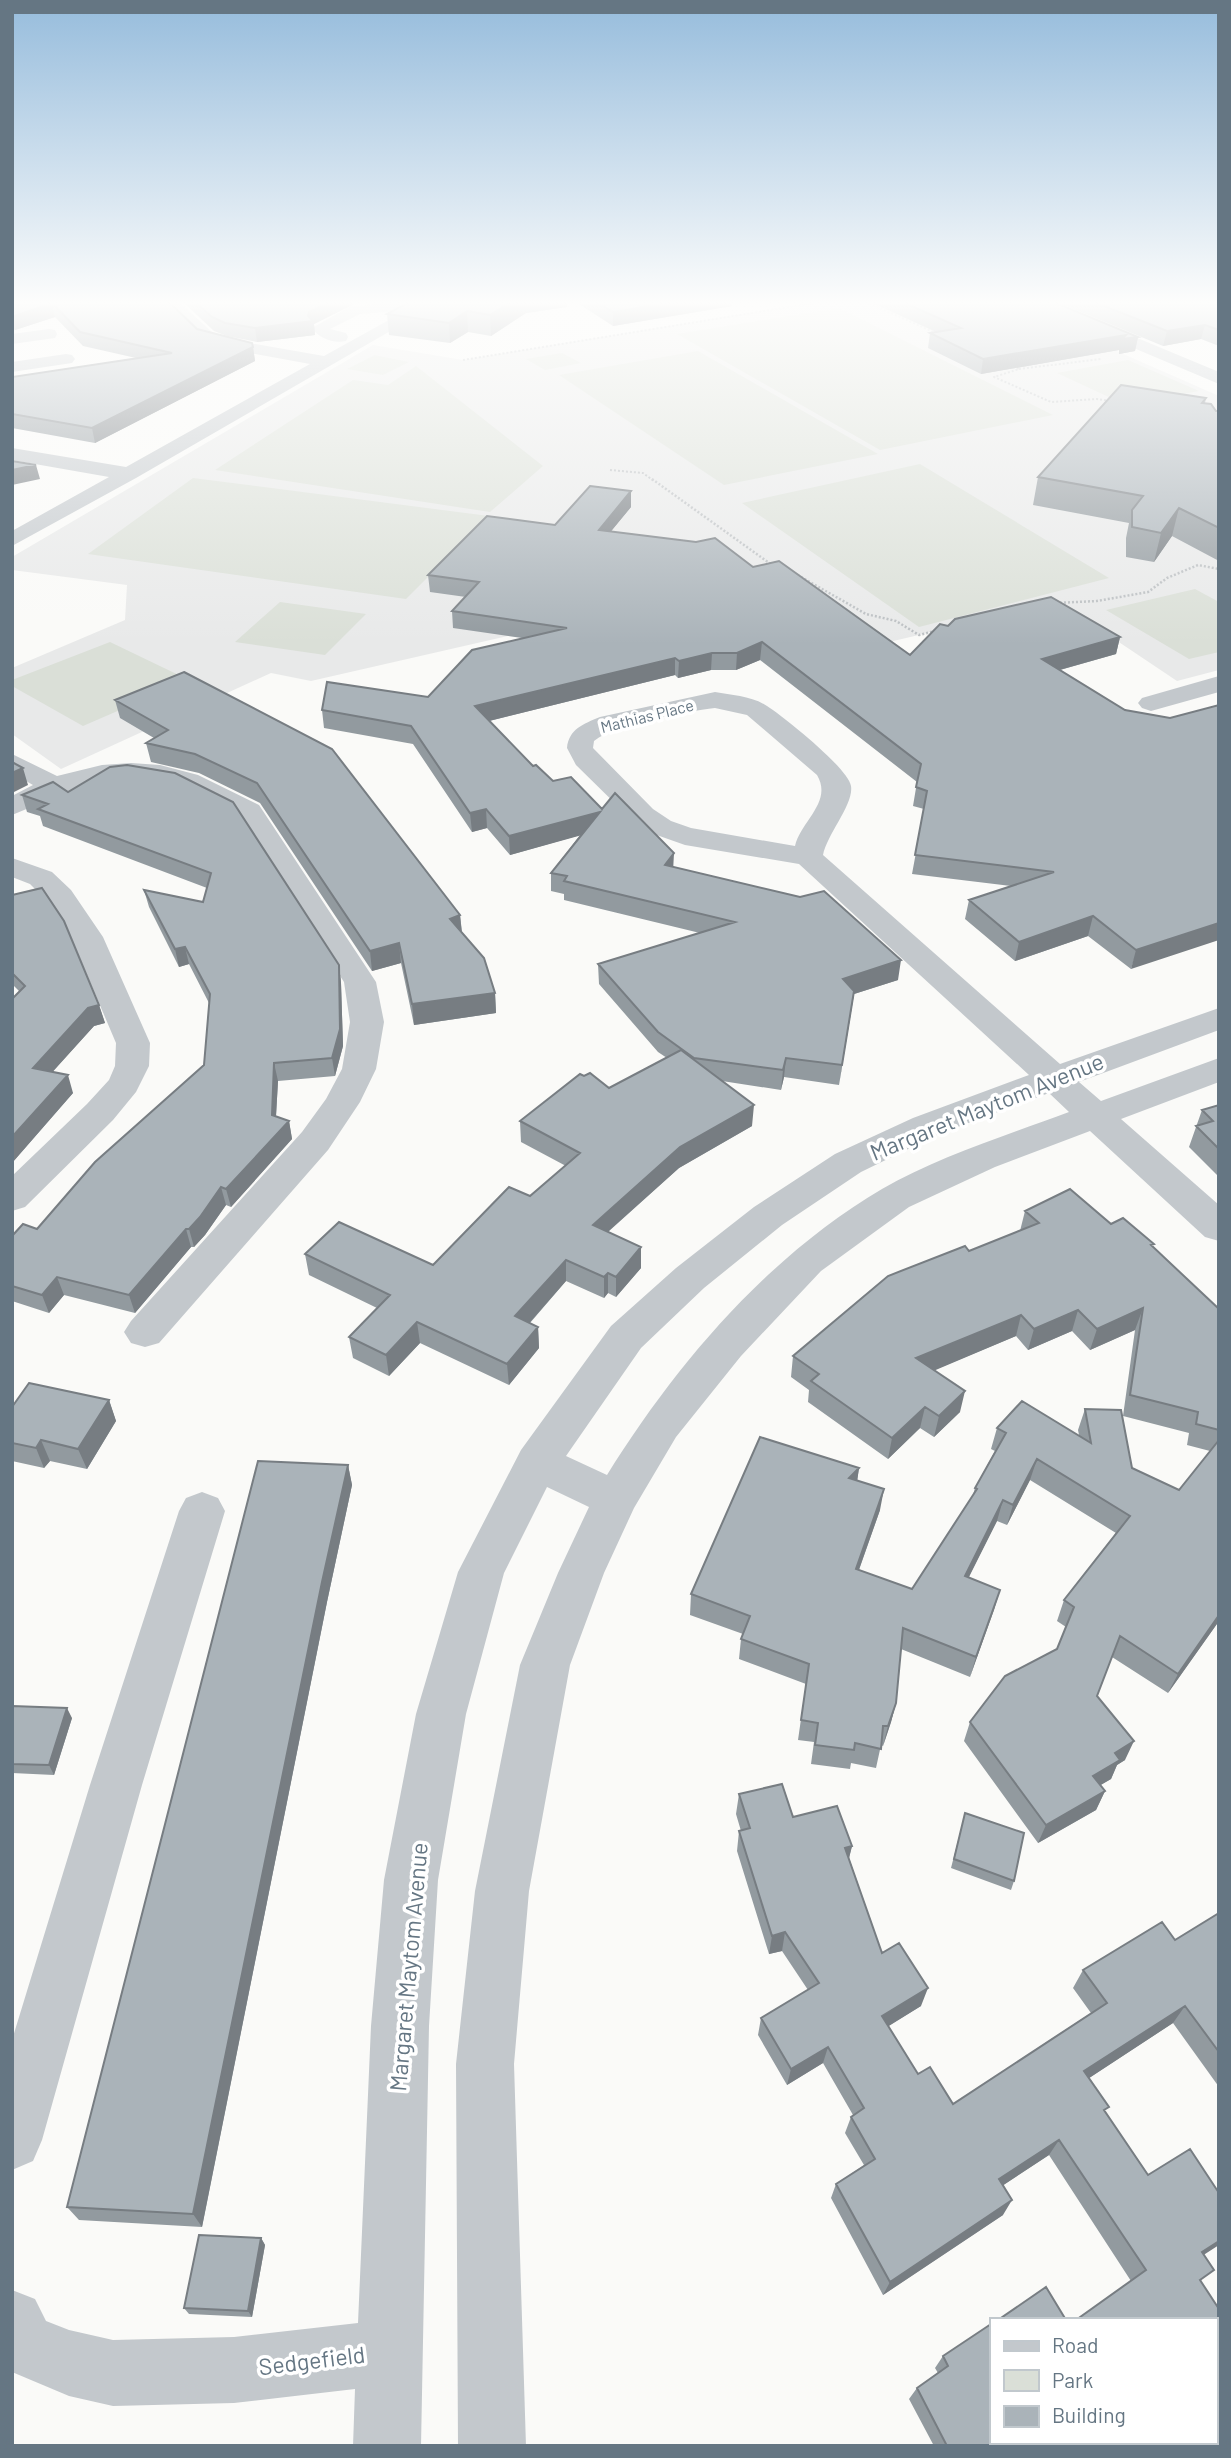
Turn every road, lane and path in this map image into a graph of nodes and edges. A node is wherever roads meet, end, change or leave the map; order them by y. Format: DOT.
graph roads {
  1 [pos="206,415"];
  2 [pos="220,415"];
  3 [pos="12,454"];
  4 [pos="129,460"];
  5 [pos="99,468"];
  6 [pos="610,470"];
  7 [pos="66,486"];
  8 [pos="12,540"];
  9 [pos="1219,569"];
  10 [pos="1046,605"];
  11 [pos="944,629"];
  12 [pos="1219,684"];
  13 [pos="1151,703"];
  14 [pos="12,762"];
  15 [pos="54,786"];
  16 [pos="12,807"];
  17 [pos="808,857"];
  18 [pos="12,867"];
  19 [pos="1219,1018"];
  20 [pos="1219,1069"];
  21 [pos="1052,1079"];
  22 [pos="1094,1117"];
  23 [pos="12,1198"];
  24 [pos="1219,1227"];
  25 [pos="145,1332"];
  26 [pos="537,1463"];
  27 [pos="616,1499"];
  28 [pos="202,1511"];
  29 [pos="12,2140"];
  30 [pos="12,2322"];
  31 [pos="390,2352"];
  32 [pos="387,2446"];
  33 [pos="492,2446"];
  1 -- 4 [label="street"];
  2 -- 4 [label="street"];
  3 -- 5 [label="street"];
  4 -- 5 [label="street"];
  4 -- 8 [label="street"];
  5 -- 7 [label="street"];
  6 -- 11 [label="path"];
  9 -- 10 [label="path"];
  12 -- 13 [label="street"];
  14 -- 15 [label="street"];
  15 -- 16 [label="street"];
  15 -- 25 [label="street"];
  17 -- 17 [label="street, Mathias Place"];
  17 -- 21 [label="street"];
  18 -- 23 [label="street"];
  19 -- 21 [label="street, Margaret Maytom Avenue"];
  20 -- 22 [label="street"];
  21 -- 22 [label="street"];
  21 -- 26 [label="street, Margaret Maytom Avenue"];
  22 -- 24 [label="street"];
  22 -- 27 [label="street"];
  26 -- 27 [label="street"];
  26 -- 31 [label="street, Margaret Maytom Avenue"];
  27 -- 33 [label="street"];
  28 -- 29 [label="street"];
  30 -- 31 [label="street, Sedgefield"];
  31 -- 32 [label="street, Margaret Maytom Avenue"];
}
